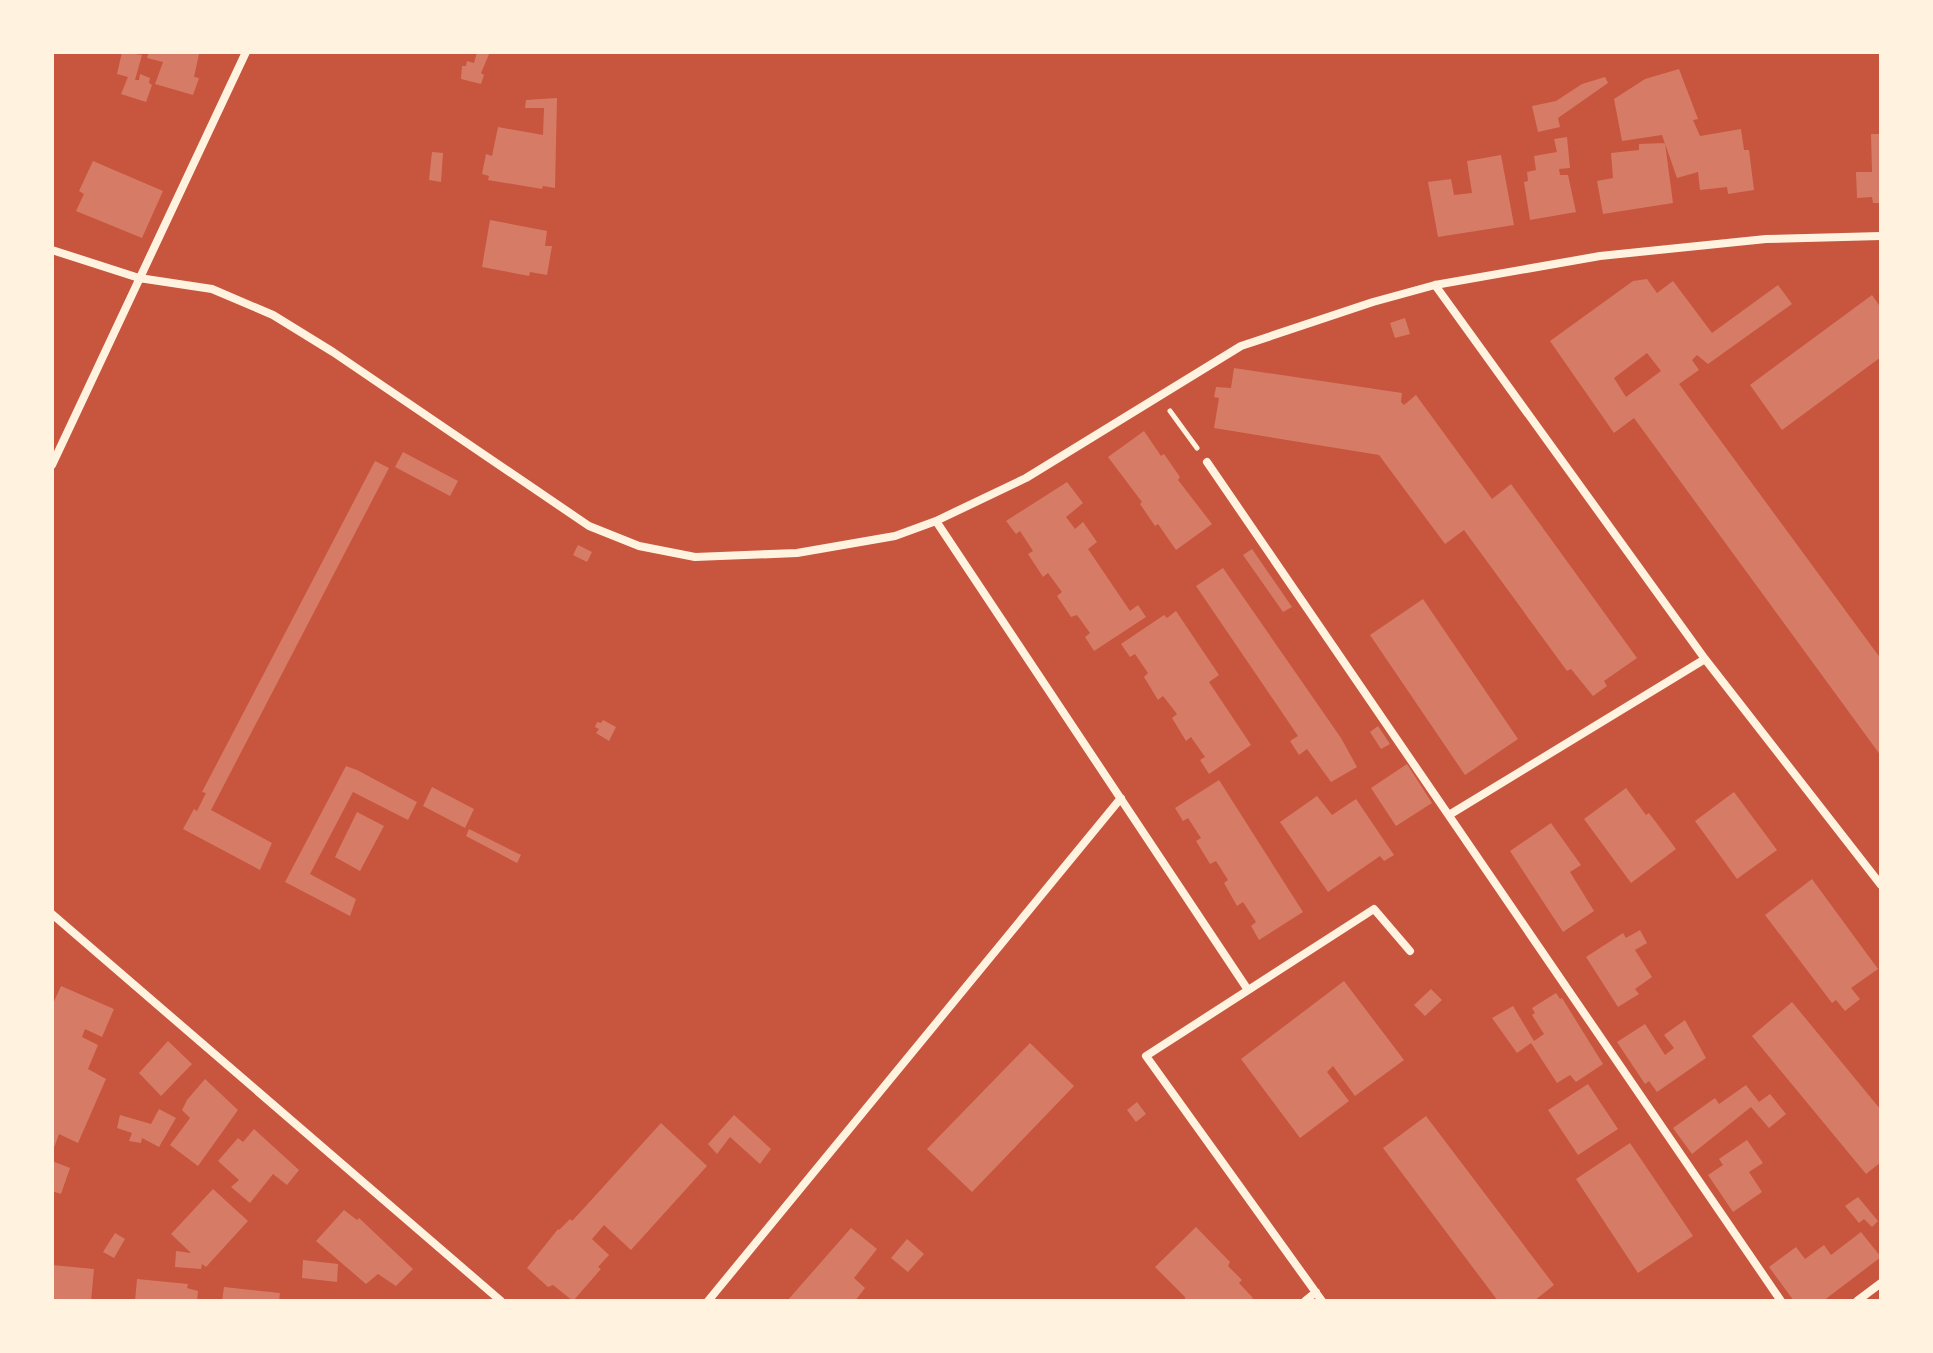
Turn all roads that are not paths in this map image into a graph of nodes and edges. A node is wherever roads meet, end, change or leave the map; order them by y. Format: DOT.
graph roads {
  1 [pos="246,52"];
  2 [pos="1881,236"];
  3 [pos="52,250"];
  4 [pos="139,278"];
  5 [pos="1435,285"];
  6 [pos="1207,462"];
  7 [pos="52,465"];
  8 [pos="936,521"];
  9 [pos="1705,659"];
  10 [pos="1121,798"];
  11 [pos="1449,815"];
  12 [pos="1881,885"];
  13 [pos="52,914"];
  14 [pos="1410,951"];
  15 [pos="1248,990"];
  16 [pos="1881,1283"];
  17 [pos="1316,1292"];
  18 [pos="501,1301"];
  19 [pos="708,1301"];
  20 [pos="1305,1301"];
  21 [pos="1322,1301"];
  22 [pos="1781,1301"];
  23 [pos="1857,1301"];
  1 -- 4 [label="street"];
  2 -- 5 [label="street"];
  3 -- 4 [label="street"];
  4 -- 7 [label="street"];
  4 -- 8 [label="street"];
  5 -- 8 [label="street"];
  5 -- 9 [label="street"];
  6 -- 11 [label="street"];
  8 -- 10 [label="street"];
  9 -- 11 [label="street"];
  9 -- 12 [label="street"];
  10 -- 15 [label="street"];
  10 -- 19 [label="street"];
  11 -- 22 [label="street"];
  13 -- 18 [label="street"];
  14 -- 15 [label="street"];
  15 -- 17 [label="street"];
  16 -- 23 [label="street"];
  17 -- 20 [label="street"];
  17 -- 21 [label="street"];
}
